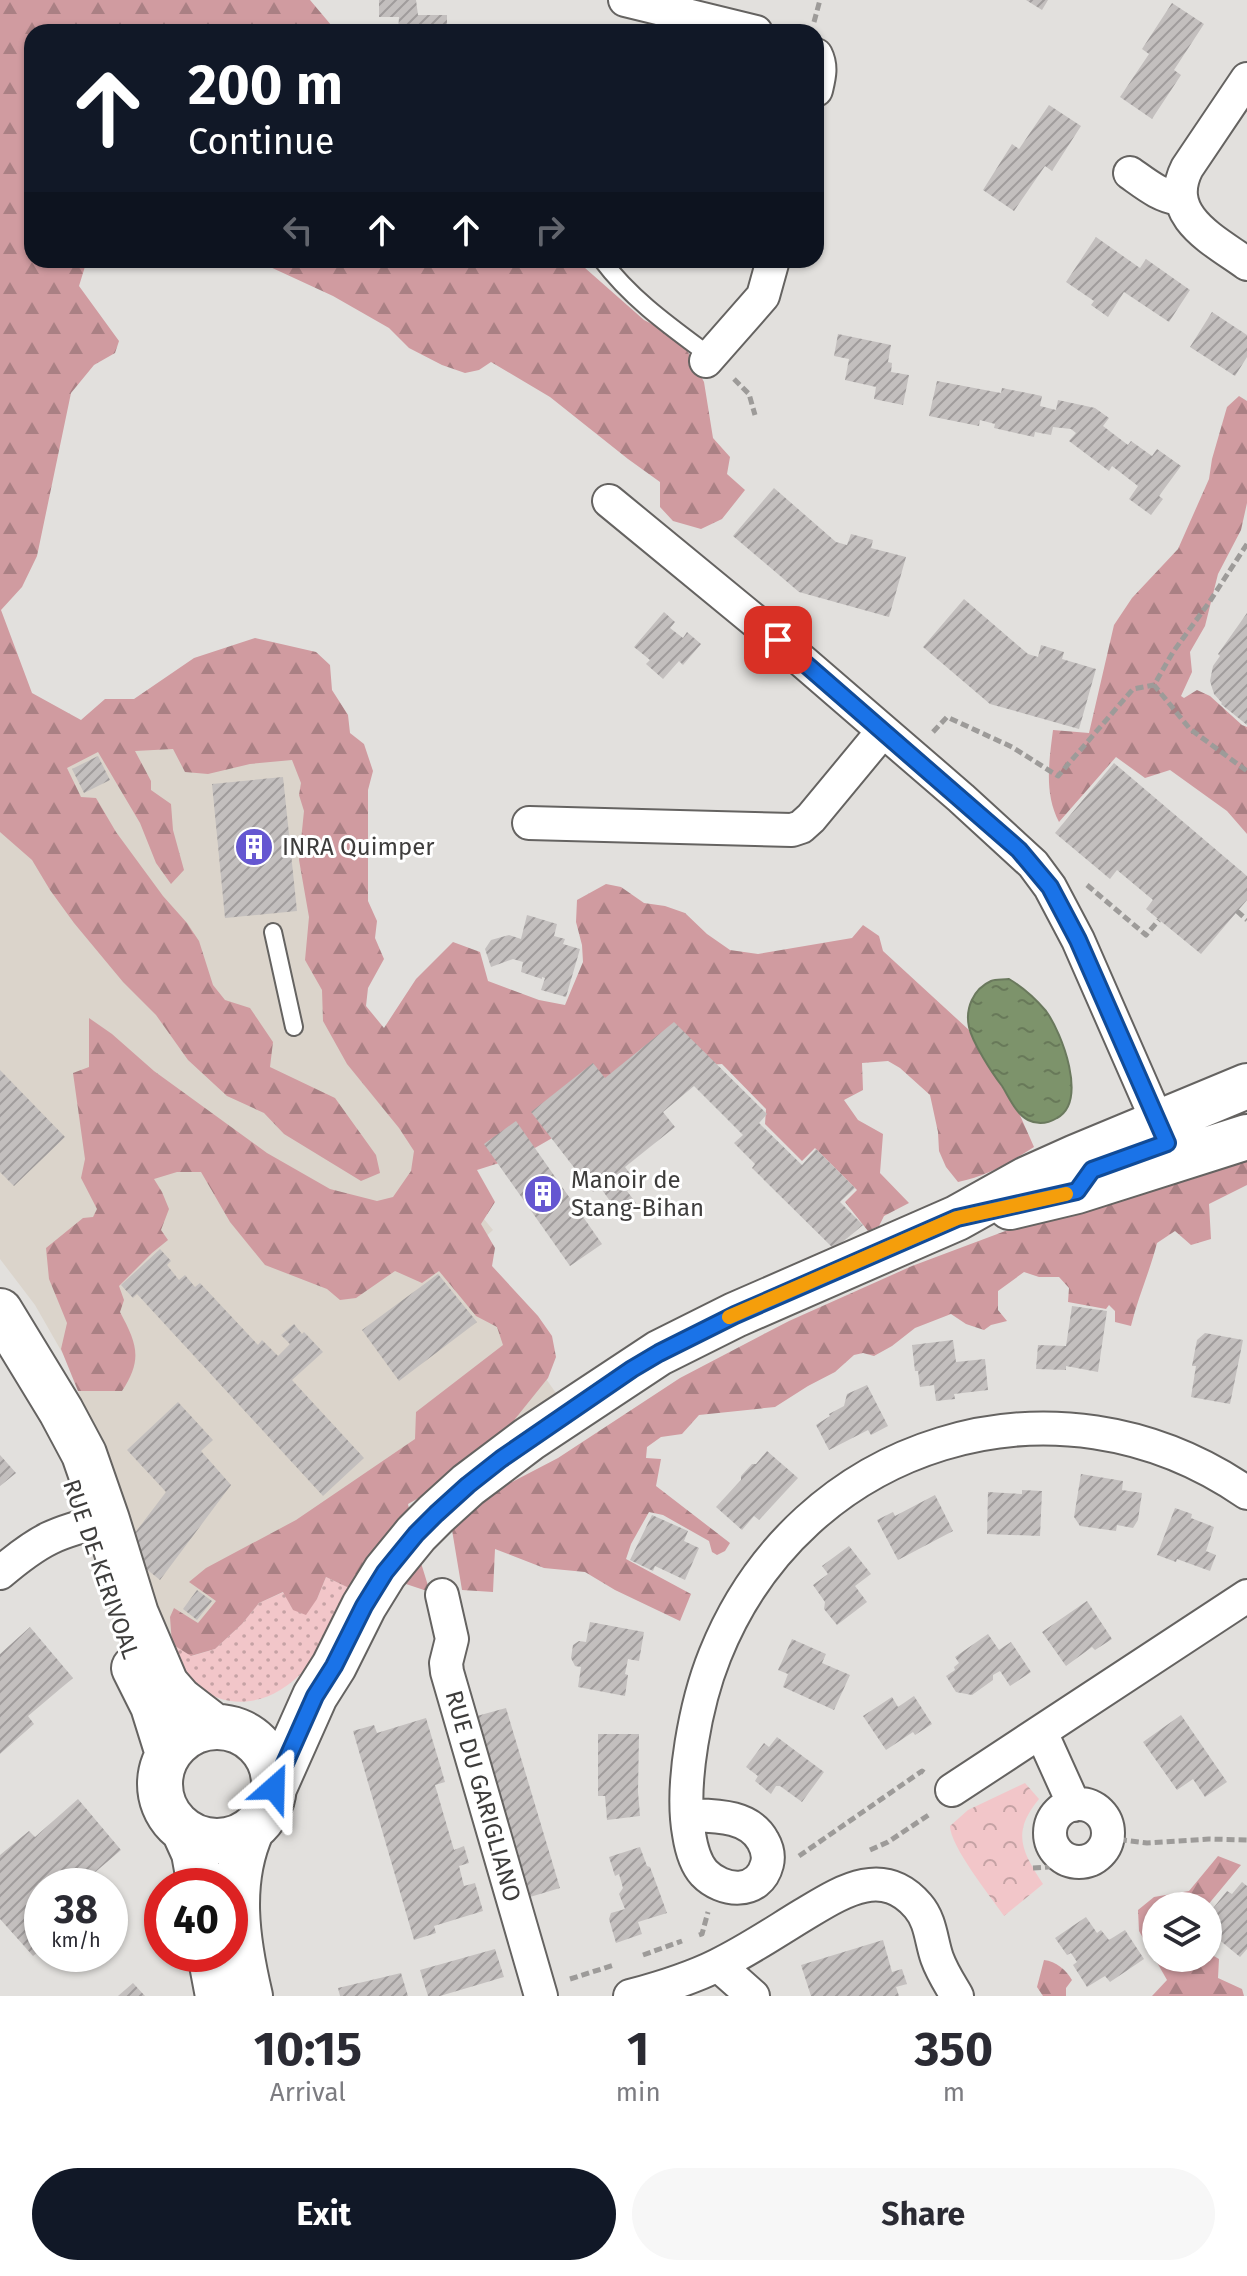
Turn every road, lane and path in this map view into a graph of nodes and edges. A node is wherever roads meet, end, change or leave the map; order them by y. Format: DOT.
graph roads {
  1 [pos="625,0"];
  2 [pos="820,0"];
  3 [pos="723,24"];
  4 [pos="813,24"];
  5 [pos="1247,79"];
  6 [pos="1130,173"];
  7 [pos="1180,199"];
  8 [pos="1247,264"];
  9 [pos="608,268"];
  10 [pos="771,268"];
  11 [pos="708,359"];
  12 [pos="755,415"];
  13 [pos="609,501"];
  14 [pos="1247,544"];
  15 [pos="1154,685"];
  16 [pos="883,731"];
  17 [pos="911,756"];
  18 [pos="1247,771"];
  19 [pos="529,823"];
  20 [pos="1237,911"];
  21 [pos="1247,920"];
  22 [pos="273,932"];
  23 [pos="294,1027"];
  24 [pos="1247,1086"];
  25 [pos="1159,1123"];
  26 [pos="1247,1137"];
  27 [pos="1077,1191"];
  28 [pos="957,1218"];
  29 [pos="0,1311"];
  30 [pos="1247,1493"];
  31 [pos="95,1523"];
  32 [pos="0,1573"];
  33 [pos="442,1595"];
  34 [pos="1247,1596"];
  35 [pos="315,1696"];
  36 [pos="225,1728"];
  37 [pos="1041,1732"];
  38 [pos="168,1754"];
  39 [pos="274,1788"];
  40 [pos="946,1799"];
  41 [pos="1074,1805"];
  42 [pos="687,1815"];
  43 [pos="252,1829"];
  44 [pos="184,1831"];
  45 [pos="1107,1838"];
  46 [pos="1247,1840"];
  47 [pos="888,1842"];
  48 [pos="767,1858"];
  49 [pos="197,1868"];
  50 [pos="722,1887"];
  51 [pos="643,1955"];
  52 [pos="628,1960"];
  53 [pos="720,1964"];
  54 [pos="213,1972"];
  55 [pos="540,1992"];
  56 [pos="218,1996"];
  57 [pos="250,1996"];
  58 [pos="630,1996"];
  59 [pos="753,1996"];
  60 [pos="957,1996"];
  1 -- 3 [label="street"];
  2 -- 4 [label="path"];
  5 -- 7 [label="street"];
  6 -- 7 [label="street"];
  7 -- 8 [label="street"];
  9 -- 11 [label="lane"];
  10 -- 11 [label="street"];
  11 -- 12 [label="path"];
  13 -- 16 [label="street"];
  14 -- 15 [label="path"];
  15 -- 17 [label="path"];
  15 -- 18 [label="path"];
  16 -- 17 [label="street"];
  16 -- 19 [label="street"];
  17 -- 25 [label="street"];
  20 -- 21 [label="path"];
  22 -- 23 [label="lane"];
  24 -- 25 [label="street"];
  25 -- 27 [label="street"];
  25 -- 28 [label="street"];
  26 -- 27 [label="street"];
  27 -- 28 [label="street"];
  28 -- 35 [label="street"];
  29 -- 31 [label="street, RUE DE KERIVOAL"];
  30 -- 42 [label="street"];
  31 -- 32 [label="street"];
  31 -- 36 [label="street, RUE DE KERIVOAL"];
  31 -- 38 [label="street, RUE DE KERIVOAL"];
  33 -- 55 [label="street, RUE DU GARIGLIANO"];
  34 -- 37 [label="street"];
  35 -- 36 [label="street"];
  35 -- 39 [label="street"];
  36 -- 38 [label="street"];
  36 -- 39 [label="street"];
  37 -- 40 [label="street"];
  37 -- 41 [label="street"];
  38 -- 44 [label="street"];
  39 -- 43 [label="street"];
  40 -- 47 [label="path"];
  40 -- 48 [label="path"];
  41 -- 45 [label="street"];
  41 -- 45 [label="street"];
  42 -- 48 [label="street"];
  42 -- 50 [label="street"];
  43 -- 44 [label="street"];
  43 -- 57 [label="street"];
  44 -- 49 [label="street"];
  45 -- 46 [label="path"];
  48 -- 50 [label="street"];
  50 -- 51 [label="path"];
  52 -- 55 [label="path"];
  53 -- 58 [label="street"];
  53 -- 59 [label="street"];
  53 -- 60 [label="street"];
  54 -- 56 [label="street"];
}
